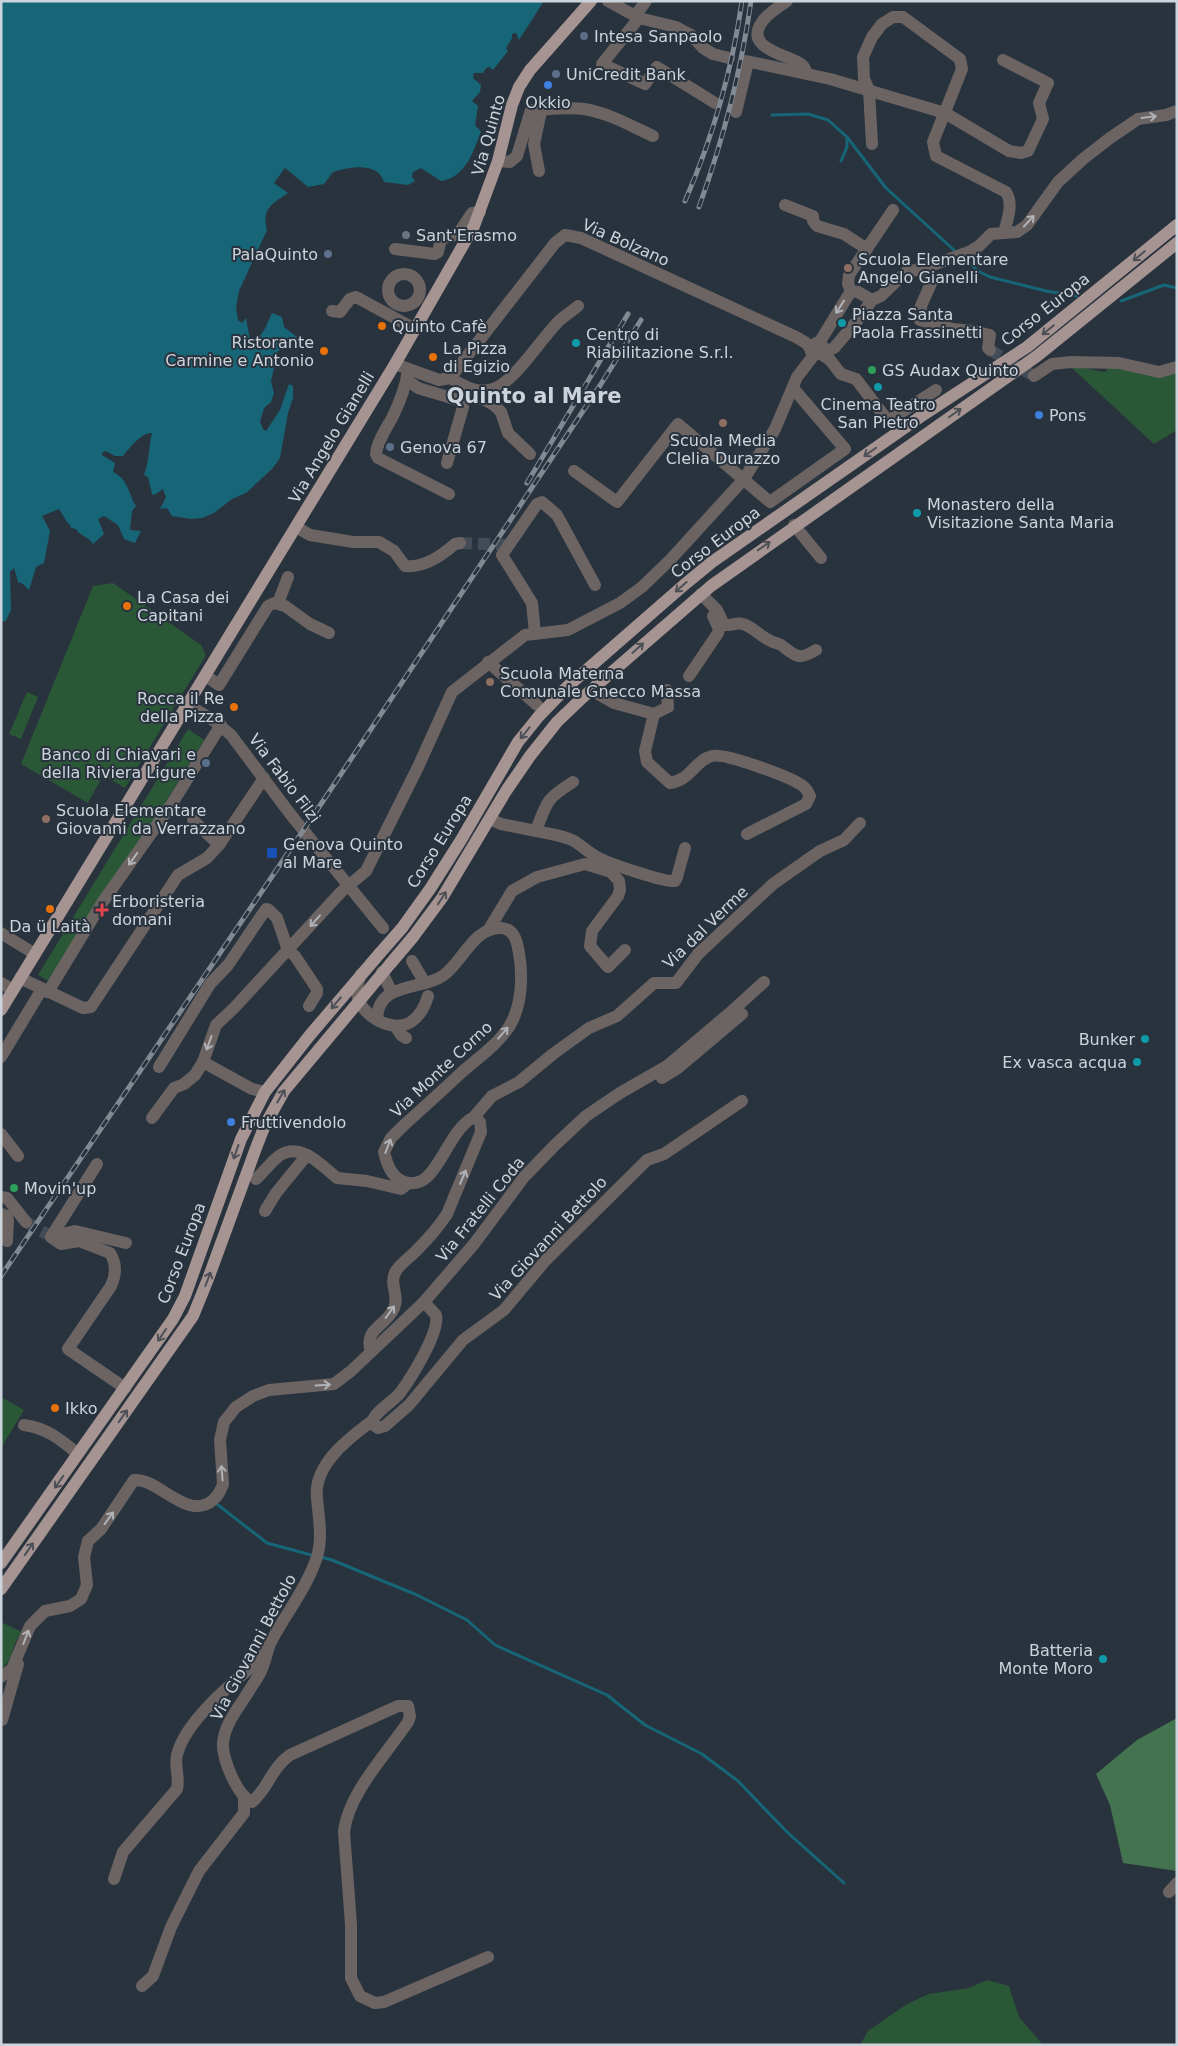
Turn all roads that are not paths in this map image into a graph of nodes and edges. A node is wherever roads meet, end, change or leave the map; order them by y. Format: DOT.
graph roads {
  1 [pos="590,1"];
  2 [pos="608,1"];
  3 [pos="646,1"];
  4 [pos="787,1"];
  5 [pos="637,17"];
  6 [pos="729,58"];
  7 [pos="1003,60"];
  8 [pos="807,74"];
  9 [pos="869,90"];
  10 [pos="715,103"];
  11 [pos="538,110"];
  12 [pos="1177,111"];
  13 [pos="736,112"];
  14 [pos="945,113"];
  15 [pos="653,136"];
  16 [pos="872,144"];
  17 [pos="498,161"];
  18 [pos="540,171"];
  19 [pos="785,205"];
  20 [pos="893,210"];
  21 [pos="480,212"];
  22 [pos="1177,225"];
  23 [pos="1004,233"];
  24 [pos="1177,243"];
  25 [pos="395,249"];
  26 [pos="866,249"];
  27 [pos="921,269"];
  28 [pos="851,291"];
  29 [pos="419,294"];
  30 [pos="877,298"];
  31 [pos="432,300"];
  32 [pos="578,306"];
  33 [pos="332,311"];
  34 [pos="415,330"];
  35 [pos="817,350"];
  36 [pos="990,350"];
  37 [pos="395,364"];
  38 [pos="1177,367"];
  39 [pos="407,375"];
  40 [pos="1034,376"];
  41 [pos="450,378"];
  42 [pos="793,388"];
  43 [pos="936,390"];
  44 [pos="530,454"];
  45 [pos="447,463"];
  46 [pos="574,470"];
  47 [pos="744,479"];
  48 [pos="449,494"];
  49 [pos="794,525"];
  50 [pos="296,527"];
  51 [pos="460,543"];
  52 [pos="820,558"];
  53 [pos="288,577"];
  54 [pos="595,585"];
  55 [pos="704,597"];
  56 [pos="278,603"];
  57 [pos="329,633"];
  58 [pos="535,633"];
  59 [pos="816,650"];
  60 [pos="488,662"];
  61 [pos="206,676"];
  62 [pos="690,676"];
  63 [pos="591,690"];
  64 [pos="666,690"];
  65 [pos="188,705"];
  66 [pos="537,705"];
  67 [pos="654,714"];
  68 [pos="221,725"];
  69 [pos="264,778"];
  70 [pos="573,782"];
  71 [pos="490,819"];
  72 [pos="193,820"];
  73 [pos="860,823"];
  74 [pos="536,831"];
  75 [pos="747,834"];
  76 [pos="219,845"];
  77 [pos="685,848"];
  78 [pos="348,886"];
  79 [pos="383,928"];
  80 [pos="3,929"];
  81 [pos="489,929"];
  82 [pos="288,950"];
  83 [pos="625,950"];
  84 [pos="35,954"];
  85 [pos="412,961"];
  86 [pos="387,968"];
  87 [pos="361,974"];
  88 [pos="20,978"];
  89 [pos="422,978"];
  90 [pos="764,982"];
  91 [pos="1,983"];
  92 [pos="13,990"];
  93 [pos="45,991"];
  94 [pos="392,993"];
  95 [pos="428,996"];
  96 [pos="358,1001"];
  97 [pos="309,1006"];
  98 [pos="1,1010"];
  99 [pos="742,1014"];
  100 [pos="377,1019"];
  101 [pos="395,1026"];
  102 [pos="406,1038"];
  103 [pos="1,1057"];
  104 [pos="203,1062"];
  105 [pos="159,1067"];
  106 [pos="265,1092"];
  107 [pos="620,1093"];
  108 [pos="742,1101"];
  109 [pos="474,1117"];
  110 [pos="152,1118"];
  111 [pos="1,1134"];
  112 [pos="307,1155"];
  113 [pos="18,1156"];
  114 [pos="97,1164"];
  115 [pos="256,1179"];
  116 [pos="408,1183"];
  117 [pos="1,1197"];
  118 [pos="265,1211"];
  119 [pos="1,1214"];
  120 [pos="26,1222"];
  121 [pos="49,1236"];
  122 [pos="8,1241"];
  123 [pos="126,1243"];
  124 [pos="424,1302"];
  125 [pos="371,1352"];
  126 [pos="125,1388"];
  127 [pos="372,1421"];
  128 [pos="24,1425"];
  129 [pos="78,1454"];
  130 [pos="1,1563"];
  131 [pos="1,1589"];
  132 [pos="270,1645"];
  133 [pos="17,1659"];
  134 [pos="1,1677"];
  135 [pos="2,1720"];
  136 [pos="244,1796"];
  137 [pos="114,1879"];
  138 [pos="488,1957"];
  139 [pos="142,1986"];
  1 -- 17 [label="main road, Via Quinto"];
  2 -- 5 [label="street"];
  3 -- 5 [label="street"];
  4 -- 8 [label="street"];
  5 -- 6 [label="street"];
  5 -- 10 [label="street"];
  7 -- 14 [label="street"];
  8 -- 9 [label="street"];
  8 -- 13 [label="street"];
  9 -- 14 [label="street"];
  9 -- 14 [label="street"];
  9 -- 16 [label="street"];
  11 -- 15 [label="street"];
  11 -- 17 [label="street"];
  11 -- 18 [label="street"];
  23 -- 12 [label="street, one-way"];
  14 -- 23 [label="street"];
  17 -- 21 [label="main road, Via Quinto"];
  19 -- 26 [label="street"];
  20 -- 26 [label="street"];
  21 -- 25 [label="street"];
  21 -- 31 [label="main road, Via Angelo Gianelli"];
  22 -- 87 [label="main road, Corso Europa, one-way, bridge"];
  23 -- 27 [label="street"];
  49 -- 24 [label="main road, Corso Europa, one-way"];
  26 -- 28 [label="street"];
  27 -- 30 [label="street"];
  27 -- 36 [label="street"];
  28 -- 30 [label="street"];
  28 -- 35 [label="street, one-way"];
  29 -- 31 [label="street"];
  30 -- 35 [label="street"];
  31 -- 34 [label="main road, Via Angelo Gianelli"];
  32 -- 41 [label="street"];
  33 -- 34 [label="street"];
  34 -- 37 [label="main road, Via Angelo Gianelli"];
  35 -- 41 [label="street, Via Bolzano"];
  35 -- 42 [label="street"];
  35 -- 43 [label="street"];
  37 -- 39 [label="street"];
  37 -- 50 [label="main road, Via Angelo Gianelli"];
  38 -- 40 [label="street"];
  39 -- 41 [label="street"];
  39 -- 45 [label="street"];
  39 -- 48 [label="street"];
  41 -- 44 [label="street"];
  42 -- 47 [label="street"];
  42 -- 47 [label="street"];
  46 -- 47 [label="street"];
  47 -- 58 [label="street"];
  49 -- 52 [label="street"];
  55 -- 49 [label="main road, Corso Europa, one-way"];
  50 -- 51 [label="street"];
  50 -- 61 [label="main road, Via Angelo Gianelli"];
  53 -- 56 [label="street"];
  54 -- 58 [label="street"];
  55 -- 59 [label="street"];
  55 -- 62 [label="street"];
  63 -- 55 [label="main road, Corso Europa, one-way"];
  56 -- 57 [label="street"];
  56 -- 61 [label="street"];
  58 -- 60 [label="street"];
  60 -- 66 [label="street"];
  60 -- 78 [label="street"];
  61 -- 65 [label="main road, Via Angelo Gianelli"];
  63 -- 67 [label="street"];
  63 -- 71 [label="main road, Corso Europa"];
  64 -- 67 [label="street"];
  65 -- 68 [label="street, Via Fabio Filzi"];
  65 -- 84 [label="main road, Via Angelo Gianelli"];
  67 -- 75 [label="street"];
  68 -- 69 [label="street, Via Fabio Filzi"];
  68 -- 93 [label="street, one-way"];
  69 -- 76 [label="street"];
  69 -- 78 [label="street, Via Fabio Filzi"];
  70 -- 74 [label="street"];
  71 -- 74 [label="street"];
  86 -- 71 [label="main road, Corso Europa, one-way, bridge"];
  72 -- 76 [label="street"];
  73 -- 109 [label="street, Via dal Verme"];
  74 -- 77 [label="street"];
  76 -- 93 [label="street"];
  78 -- 79 [label="street, Via Fabio Filzi"];
  78 -- 82 [label="street, one-way"];
  80 -- 84 [label="street"];
  81 -- 83 [label="street"];
  81 -- 94 [label="street"];
  116 -- 81 [label="street, Via Monte Corno, one-way"];
  82 -- 97 [label="street"];
  82 -- 104 [label="street, one-way"];
  82 -- 105 [label="street"];
  84 -- 88 [label="main road, Via Angelo Gianelli"];
  85 -- 89 [label="street"];
  86 -- 94 [label="street"];
  86 -- 96 [label="main road, Corso Europa"];
  87 -- 96 [label="street"];
  87 -- 106 [label="main road, Corso Europa, one-way"];
  88 -- 92 [label="main road, Via Angelo Gianelli"];
  88 -- 93 [label="street"];
  90 -- 107 [label="street, Via Fratelli Coda"];
  91 -- 92 [label="street"];
  92 -- 98 [label="main road, Via Angelo Gianelli"];
  93 -- 103 [label="street"];
  94 -- 100 [label="street"];
  95 -- 101 [label="street"];
  96 -- 100 [label="street"];
  131 -- 96 [label="main road, Corso Europa, one-way"];
  99 -- 107 [label="street, Via Fratelli Coda"];
  100 -- 101 [label="street"];
  101 -- 102 [label="street"];
  104 -- 106 [label="street"];
  104 -- 110 [label="street"];
  106 -- 126 [label="main road, Corso Europa, one-way"];
  107 -- 124 [label="street, Via Fratelli Coda"];
  108 -- 127 [label="street, Via Giovanni Bettolo"];
  109 -- 116 [label="street"];
  125 -- 109 [label="street, one-way"];
  111 -- 113 [label="street"];
  112 -- 115 [label="street"];
  112 -- 116 [label="street"];
  112 -- 118 [label="street"];
  114 -- 121 [label="street"];
  117 -- 120 [label="street"];
  119 -- 122 [label="street"];
  121 -- 123 [label="street"];
  121 -- 126 [label="street"];
  124 -- 125 [label="street, Via Fratelli Coda"];
  124 -- 127 [label="street, Via Giovanni Bettolo"];
  133 -- 125 [label="street, one-way"];
  126 -- 129 [label="main road, Corso Europa"];
  127 -- 132 [label="street, Via Giovanni Bettolo"];
  128 -- 129 [label="street"];
  129 -- 130 [label="main road, Corso Europa, one-way"];
  132 -- 136 [label="street, Via Giovanni Bettolo"];
  132 -- 137 [label="street"];
  133 -- 134 [label="street"];
  133 -- 135 [label="street"];
  136 -- 138 [label="street"];
  136 -- 139 [label="street"];
}
